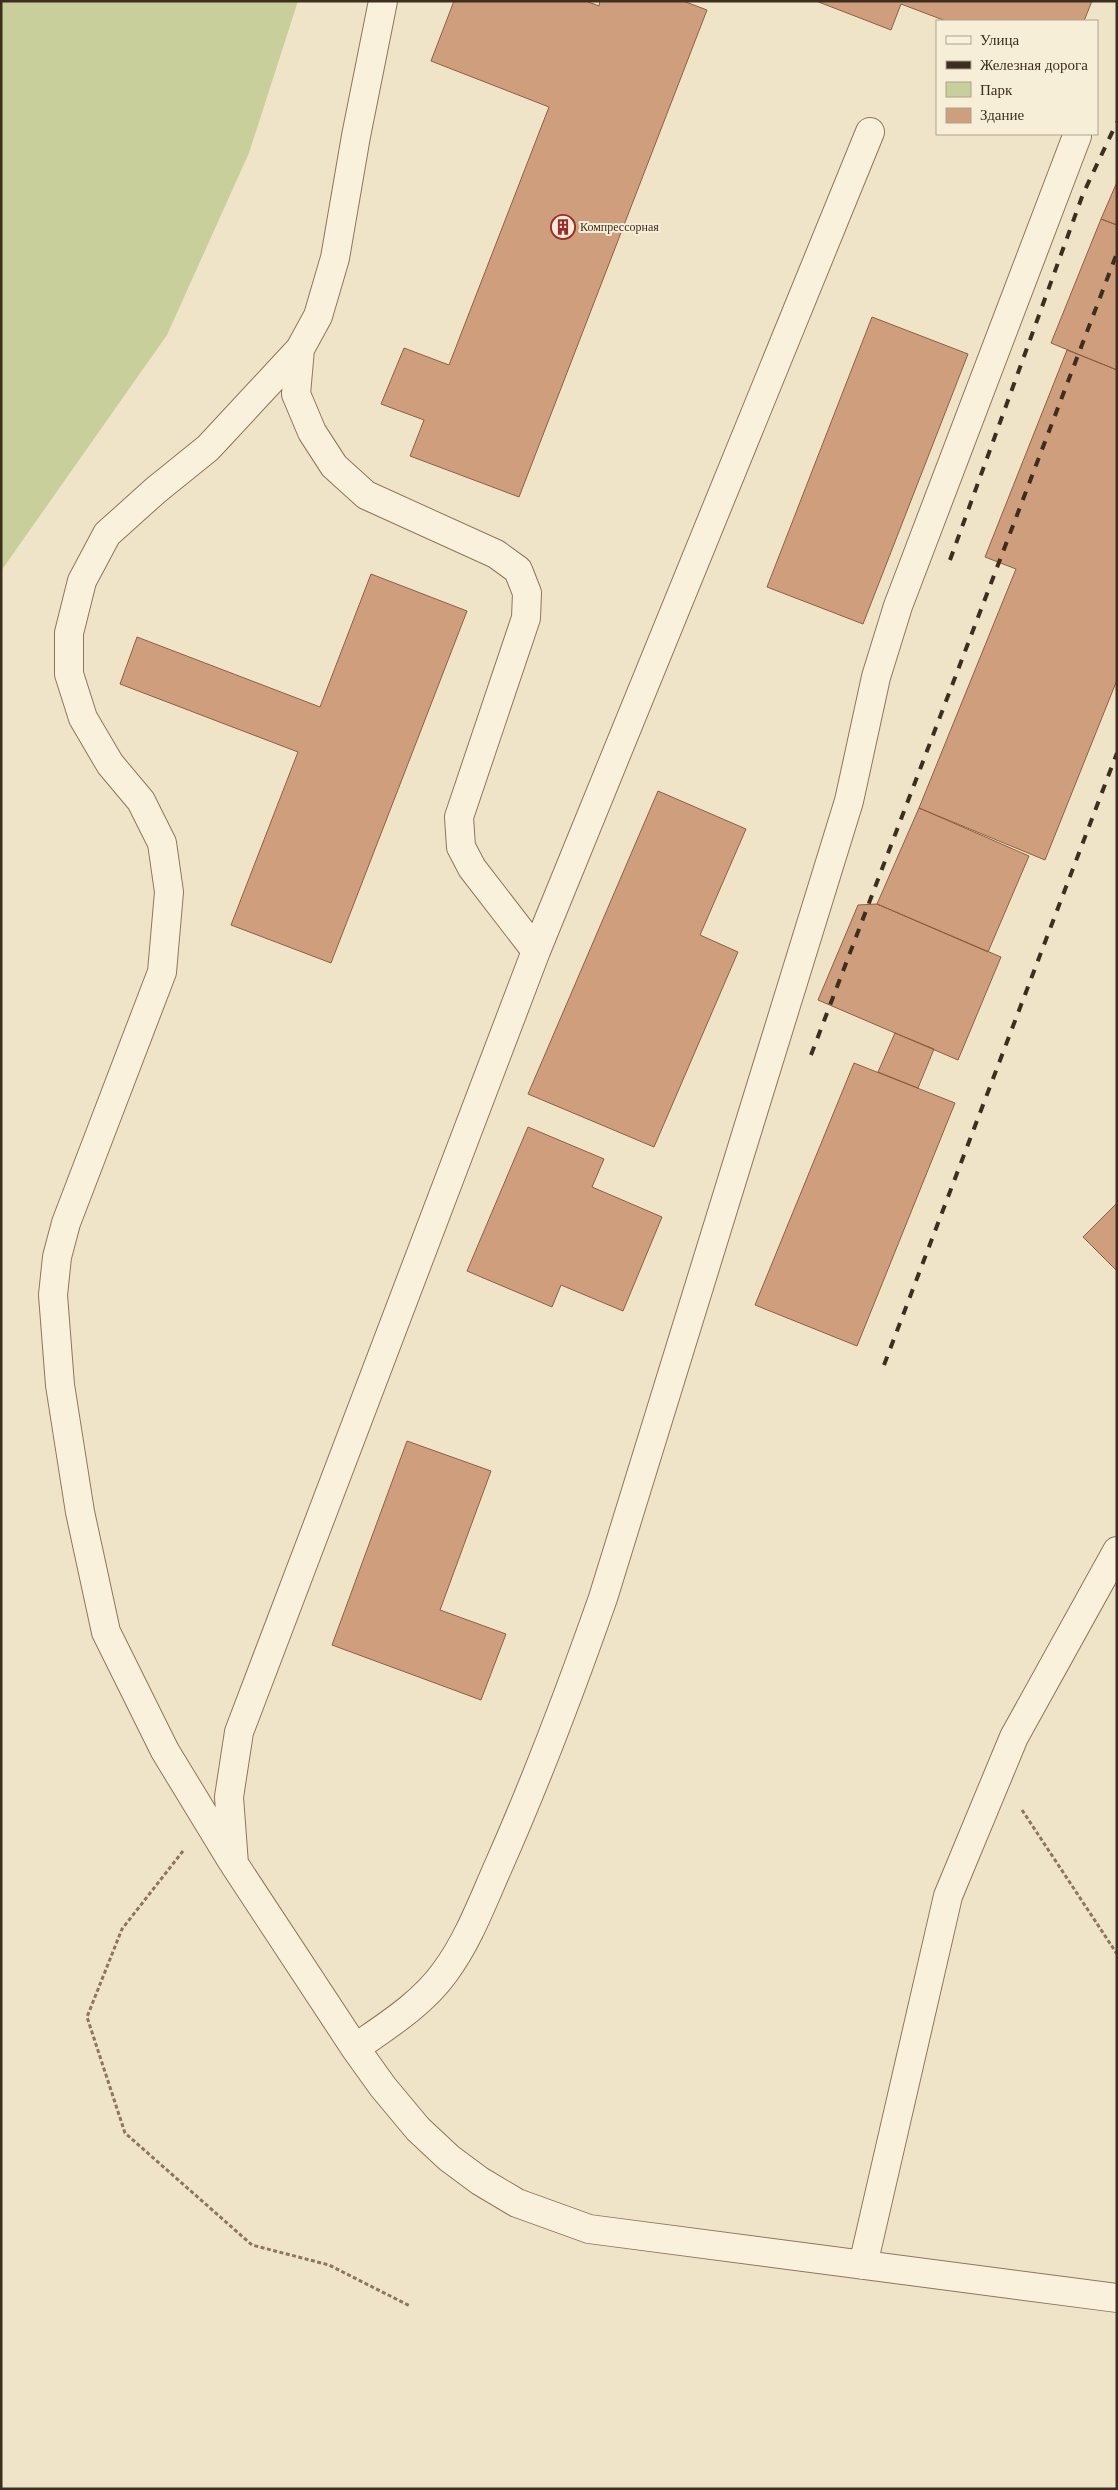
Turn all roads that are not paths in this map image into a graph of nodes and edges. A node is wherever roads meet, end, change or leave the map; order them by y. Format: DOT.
graph roads {
  1 [pos="383,1"];
  2 [pos="870,132"];
  3 [pos="1077,136"];
  4 [pos="300,349"];
  5 [pos="536,951"];
  6 [pos="1117,1551"];
  7 [pos="234,1864"];
  8 [pos="356,2048"];
  9 [pos="863,2265"];
  10 [pos="1117,2298"];
  1 -- 4 [label="lane"];
  2 -- 5 [label="lane"];
  3 -- 8 [label="lane"];
  4 -- 5 [label="lane"];
  4 -- 7 [label="lane"];
  5 -- 7 [label="lane"];
  6 -- 9 [label="lane"];
  7 -- 8 [label="lane"];
  8 -- 9 [label="lane"];
  9 -- 10 [label="lane"];
}
